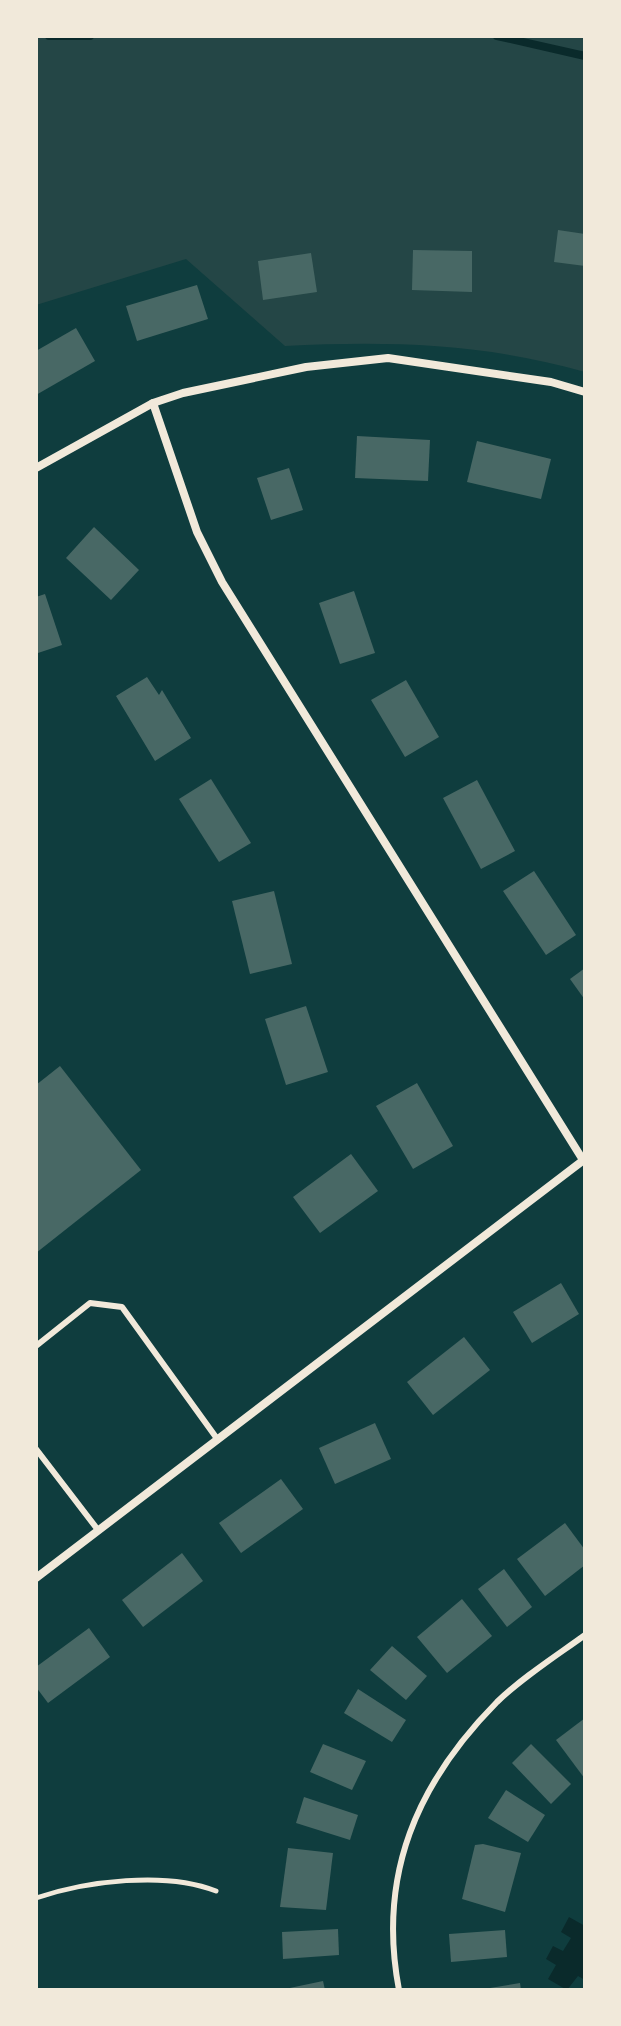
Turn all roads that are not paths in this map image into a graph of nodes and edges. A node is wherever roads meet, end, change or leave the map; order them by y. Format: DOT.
graph roads {
  1 [pos="585,392"];
  2 [pos="153,403"];
  3 [pos="36,468"];
  4 [pos="584,1159"];
  5 [pos="36,1346"];
  6 [pos="218,1440"];
  7 [pos="36,1449"];
  8 [pos="98,1530"];
  9 [pos="36,1578"];
  10 [pos="585,1635"];
  11 [pos="399,1990"];
  1 -- 2 [label="street"];
  2 -- 3 [label="street"];
  2 -- 4 [label="street"];
  4 -- 6 [label="street"];
  5 -- 6 [label="lane"];
  6 -- 8 [label="street"];
  7 -- 8 [label="lane"];
  8 -- 9 [label="street"];
  10 -- 11 [label="lane"];
}
